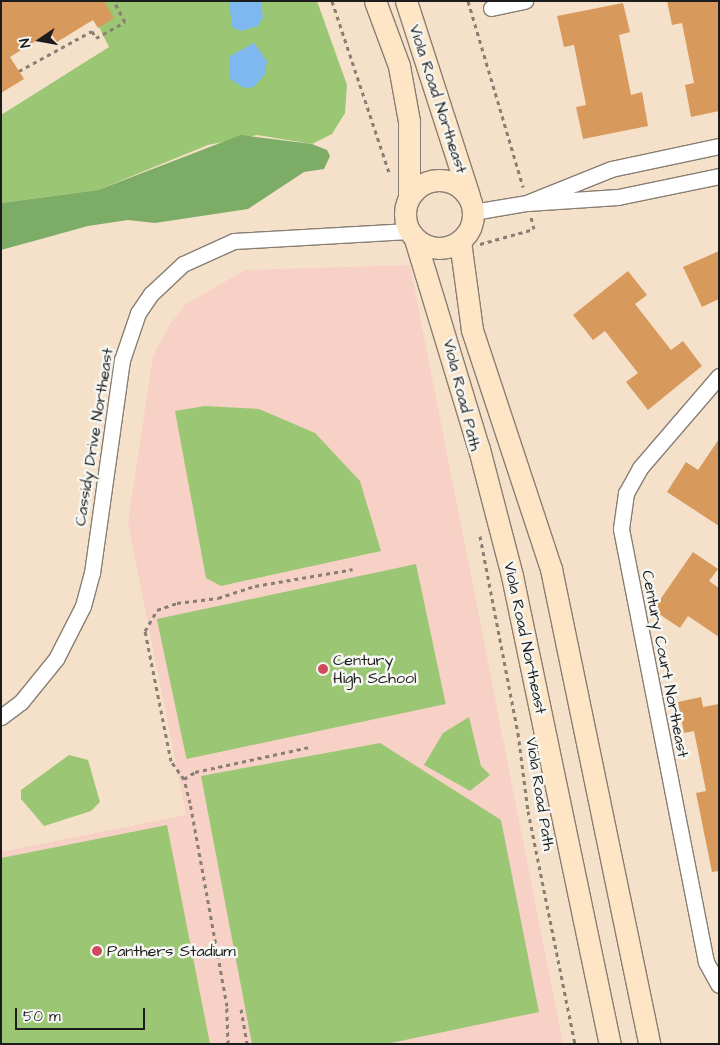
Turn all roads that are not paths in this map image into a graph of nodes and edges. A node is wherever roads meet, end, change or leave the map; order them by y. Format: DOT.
graph roads {
  1 [pos="375,1"];
  2 [pos="406,1"];
  3 [pos="525,1"];
  4 [pos="491,8"];
  5 [pos="719,146"];
  6 [pos="719,176"];
  7 [pos="409,196"];
  8 [pos="527,203"];
  9 [pos="471,204"];
  10 [pos="412,235"];
  11 [pos="460,241"];
  12 [pos="719,376"];
  13 [pos="1,717"];
  14 [pos="719,985"];
  15 [pos="610,1044"];
  16 [pos="649,1044"];
  1 -- 7 [label="main road, Viola Road Northeast"];
  2 -- 9 [label="main road, Viola Road Northeast"];
  3 -- 4 [label="street"];
  5 -- 8 [label="street"];
  6 -- 8 [label="street"];
  7 -- 9 [label="main road"];
  7 -- 10 [label="main road"];
  8 -- 9 [label="street"];
  9 -- 11 [label="main road"];
  10 -- 11 [label="main road"];
  10 -- 13 [label="street, Cassidy Drive Northeast"];
  10 -- 15 [label="main road, Viola Road Northeast"];
  11 -- 16 [label="main road"];
  12 -- 14 [label="street, Century Court Northeast"];
}
